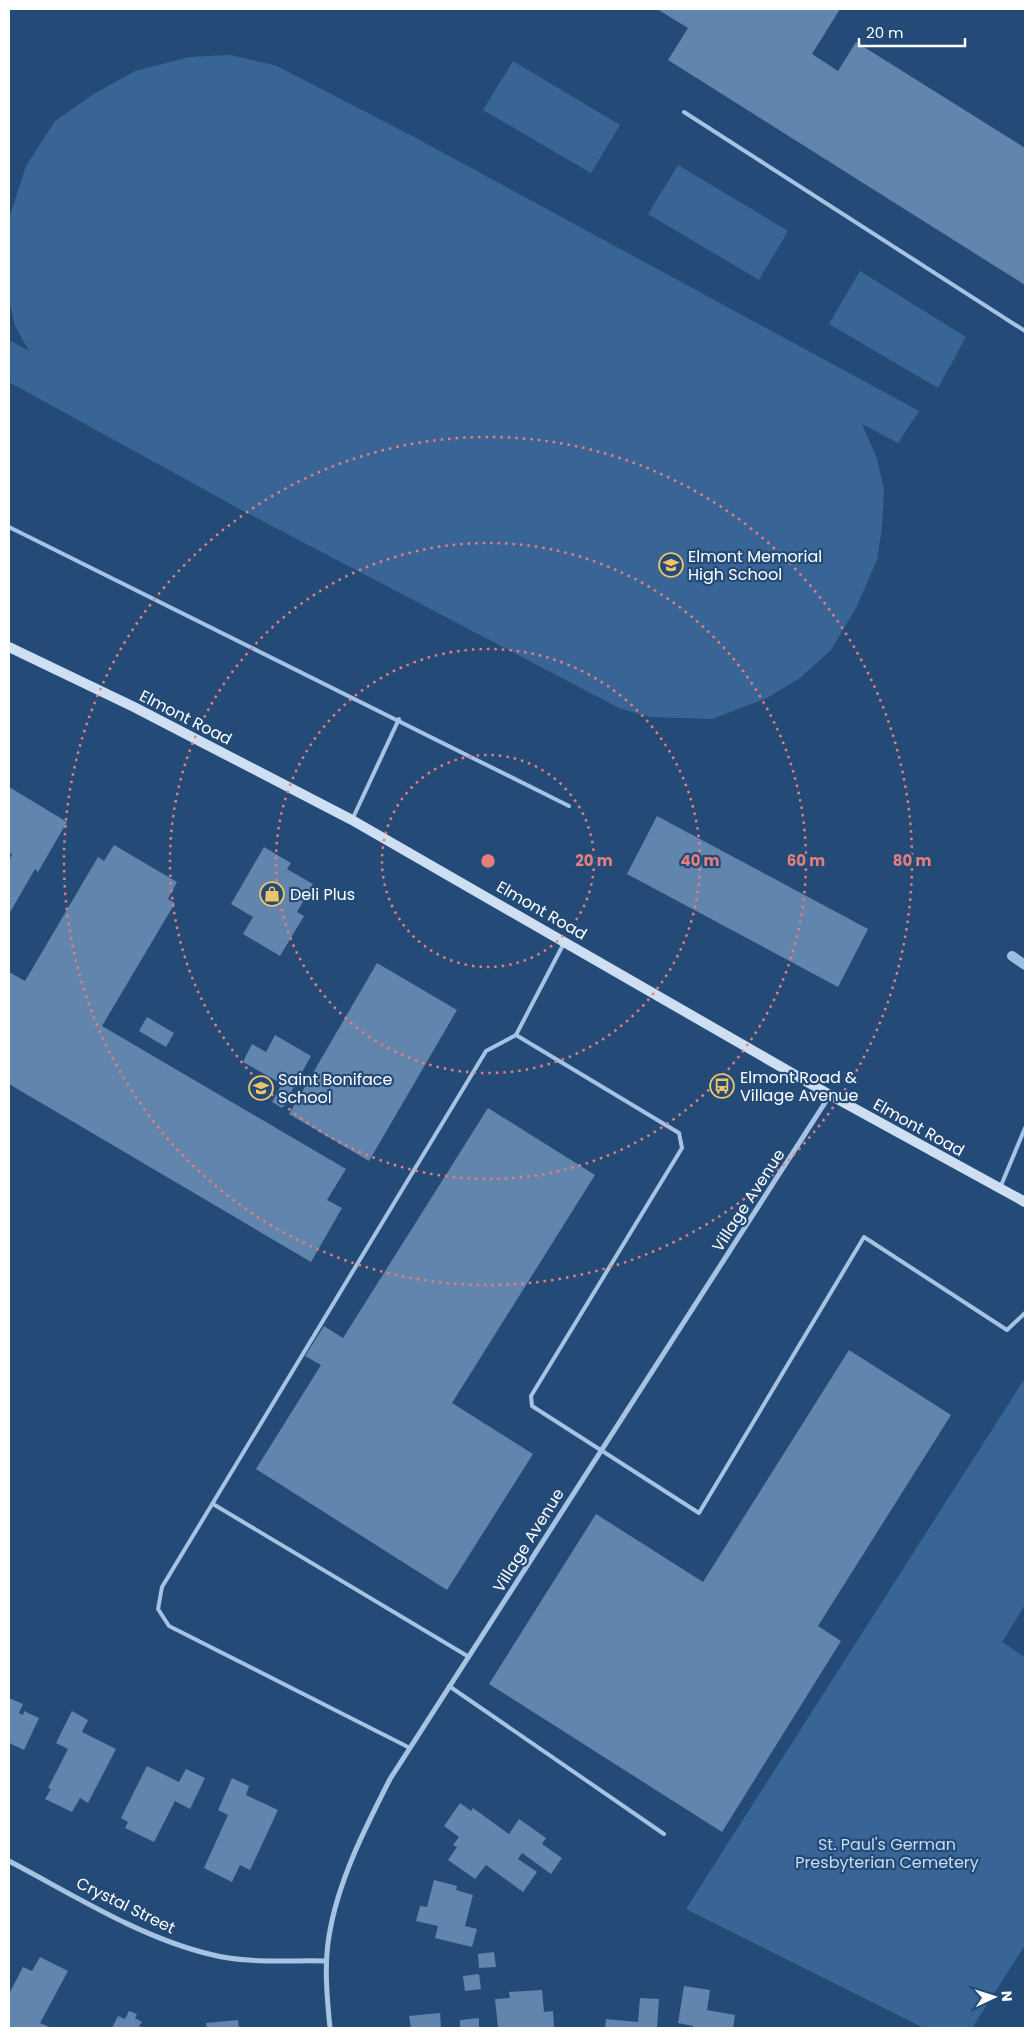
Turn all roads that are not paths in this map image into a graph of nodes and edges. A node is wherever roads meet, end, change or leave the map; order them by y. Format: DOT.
graph roads {
  1 [pos="684,112"];
  2 [pos="1025,332"];
  3 [pos="9,527"];
  4 [pos="9,647"];
  5 [pos="400,720"];
  6 [pos="569,806"];
  7 [pos="352,820"];
  8 [pos="565,941"];
  9 [pos="516,1035"];
  10 [pos="830,1095"];
  11 [pos="1025,1128"];
  12 [pos="1000,1188"];
  13 [pos="1025,1202"];
  14 [pos="1025,1313"];
  15 [pos="600,1450"];
  16 [pos="213,1504"];
  17 [pos="469,1657"];
  18 [pos="449,1686"];
  19 [pos="410,1748"];
  20 [pos="664,1834"];
  21 [pos="9,1861"];
  22 [pos="326,1961"];
  23 [pos="330,2028"];
  1 -- 2 [label="lane"];
  3 -- 5 [label="lane"];
  4 -- 7 [label="main road, Elmont Road"];
  5 -- 6 [label="lane"];
  5 -- 7 [label="lane"];
  7 -- 8 [label="main road, Elmont Road"];
  8 -- 9 [label="lane"];
  8 -- 10 [label="main road, Elmont Road"];
  9 -- 15 [label="lane"];
  9 -- 16 [label="lane"];
  10 -- 12 [label="main road, Elmont Road"];
  10 -- 15 [label="street, Village Avenue"];
  11 -- 12 [label="lane"];
  12 -- 13 [label="main road, Elmont Road"];
  14 -- 15 [label="lane"];
  15 -- 17 [label="street, Village Avenue"];
  16 -- 17 [label="lane"];
  16 -- 19 [label="lane"];
  17 -- 18 [label="street, Village Avenue"];
  18 -- 19 [label="street, Village Avenue"];
  18 -- 20 [label="lane"];
  19 -- 22 [label="street, Village Avenue"];
  21 -- 22 [label="street, Crystal Street"];
  22 -- 23 [label="street, Village Avenue"];
}
